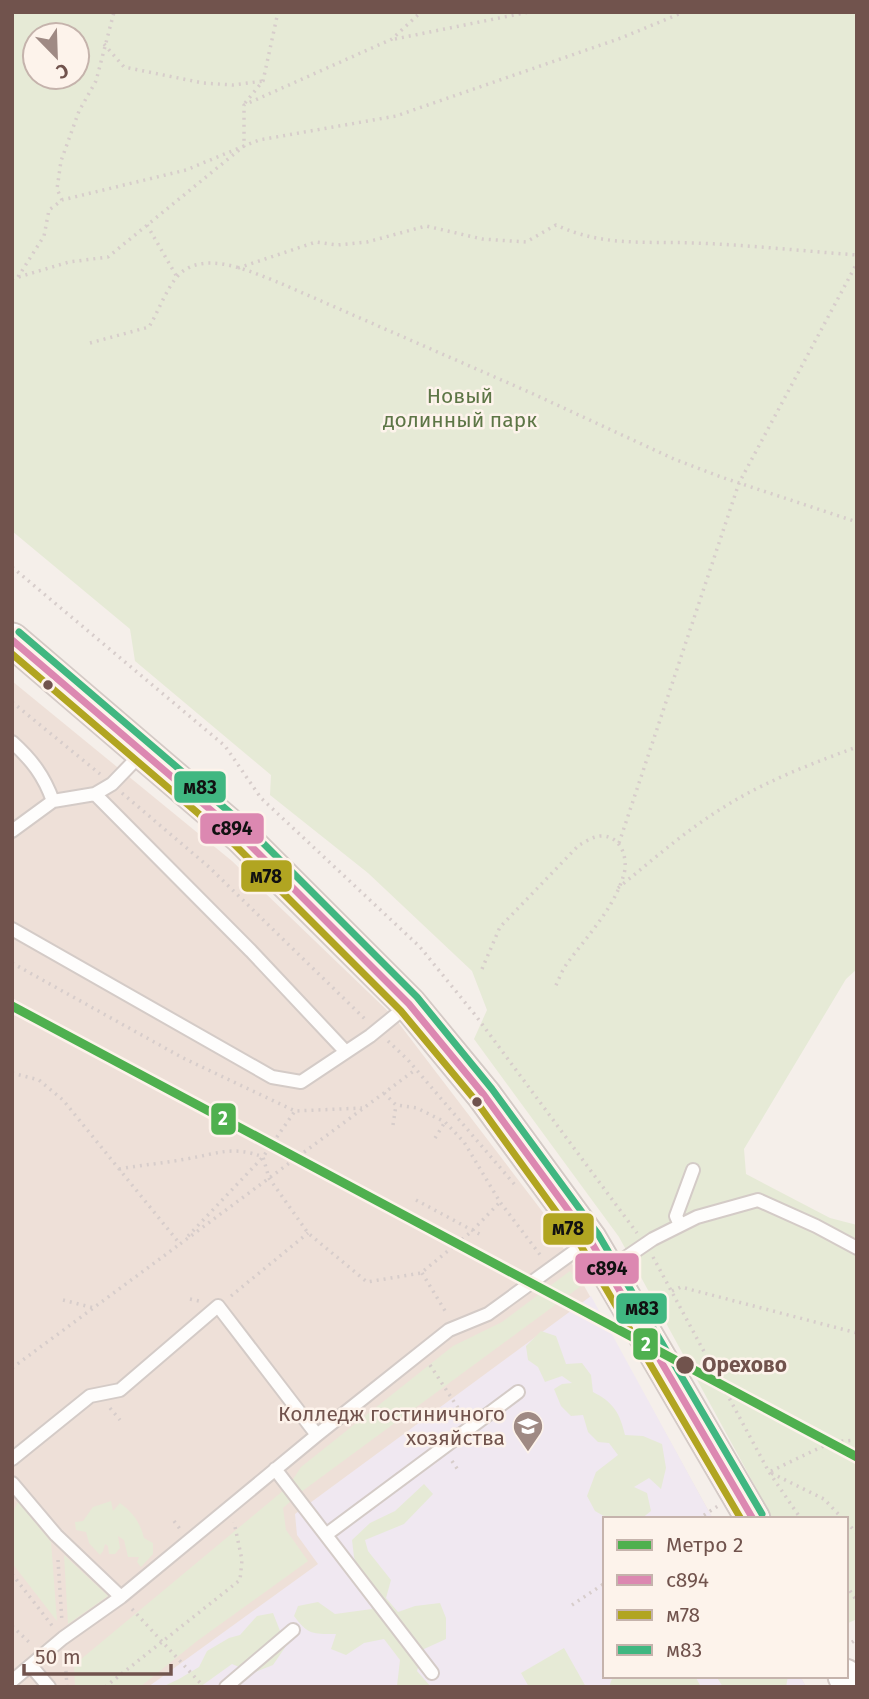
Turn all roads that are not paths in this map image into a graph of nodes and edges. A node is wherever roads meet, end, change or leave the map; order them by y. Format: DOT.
graph roads {
  1 [pos="12,640"];
  2 [pos="12,742"];
  3 [pos="143,751"];
  4 [pos="95,794"];
  5 [pos="53,801"];
  6 [pos="12,831"];
  7 [pos="12,929"];
  8 [pos="409,1004"];
  9 [pos="346,1052"];
  10 [pos="692,1170"];
  11 [pos="680,1225"];
  12 [pos="590,1240"];
  13 [pos="857,1248"];
  14 [pos="608,1269"];
  15 [pos="518,1392"];
  16 [pos="317,1435"];
  17 [pos="12,1459"];
  18 [pos="275,1469"];
  19 [pos="12,1483"];
  20 [pos="738,1515"];
  21 [pos="327,1534"];
  22 [pos="121,1597"];
  23 [pos="293,1630"];
  24 [pos="31,1666"];
  25 [pos="432,1673"];
  26 [pos="12,1681"];
  27 [pos="49,1687"];
  28 [pos="226,1687"];
  1 -- 3 [label="main road"];
  2 -- 5 [label="lane"];
  3 -- 4 [label="lane"];
  3 -- 8 [label="main road"];
  4 -- 5 [label="lane"];
  4 -- 9 [label="lane"];
  5 -- 6 [label="lane"];
  7 -- 9 [label="lane"];
  8 -- 9 [label="lane"];
  8 -- 12 [label="main road"];
  10 -- 11 [label="lane"];
  11 -- 13 [label="lane"];
  11 -- 14 [label="lane"];
  12 -- 14 [label="main road"];
  12 -- 16 [label="lane"];
  14 -- 20 [label="main road"];
  15 -- 21 [label="lane"];
  16 -- 17 [label="lane"];
  16 -- 18 [label="lane"];
  18 -- 21 [label="lane"];
  18 -- 22 [label="lane"];
  19 -- 22 [label="lane"];
  21 -- 25 [label="lane"];
  22 -- 24 [label="lane"];
  23 -- 28 [label="lane"];
  24 -- 26 [label="lane"];
  24 -- 27 [label="lane"];
}
